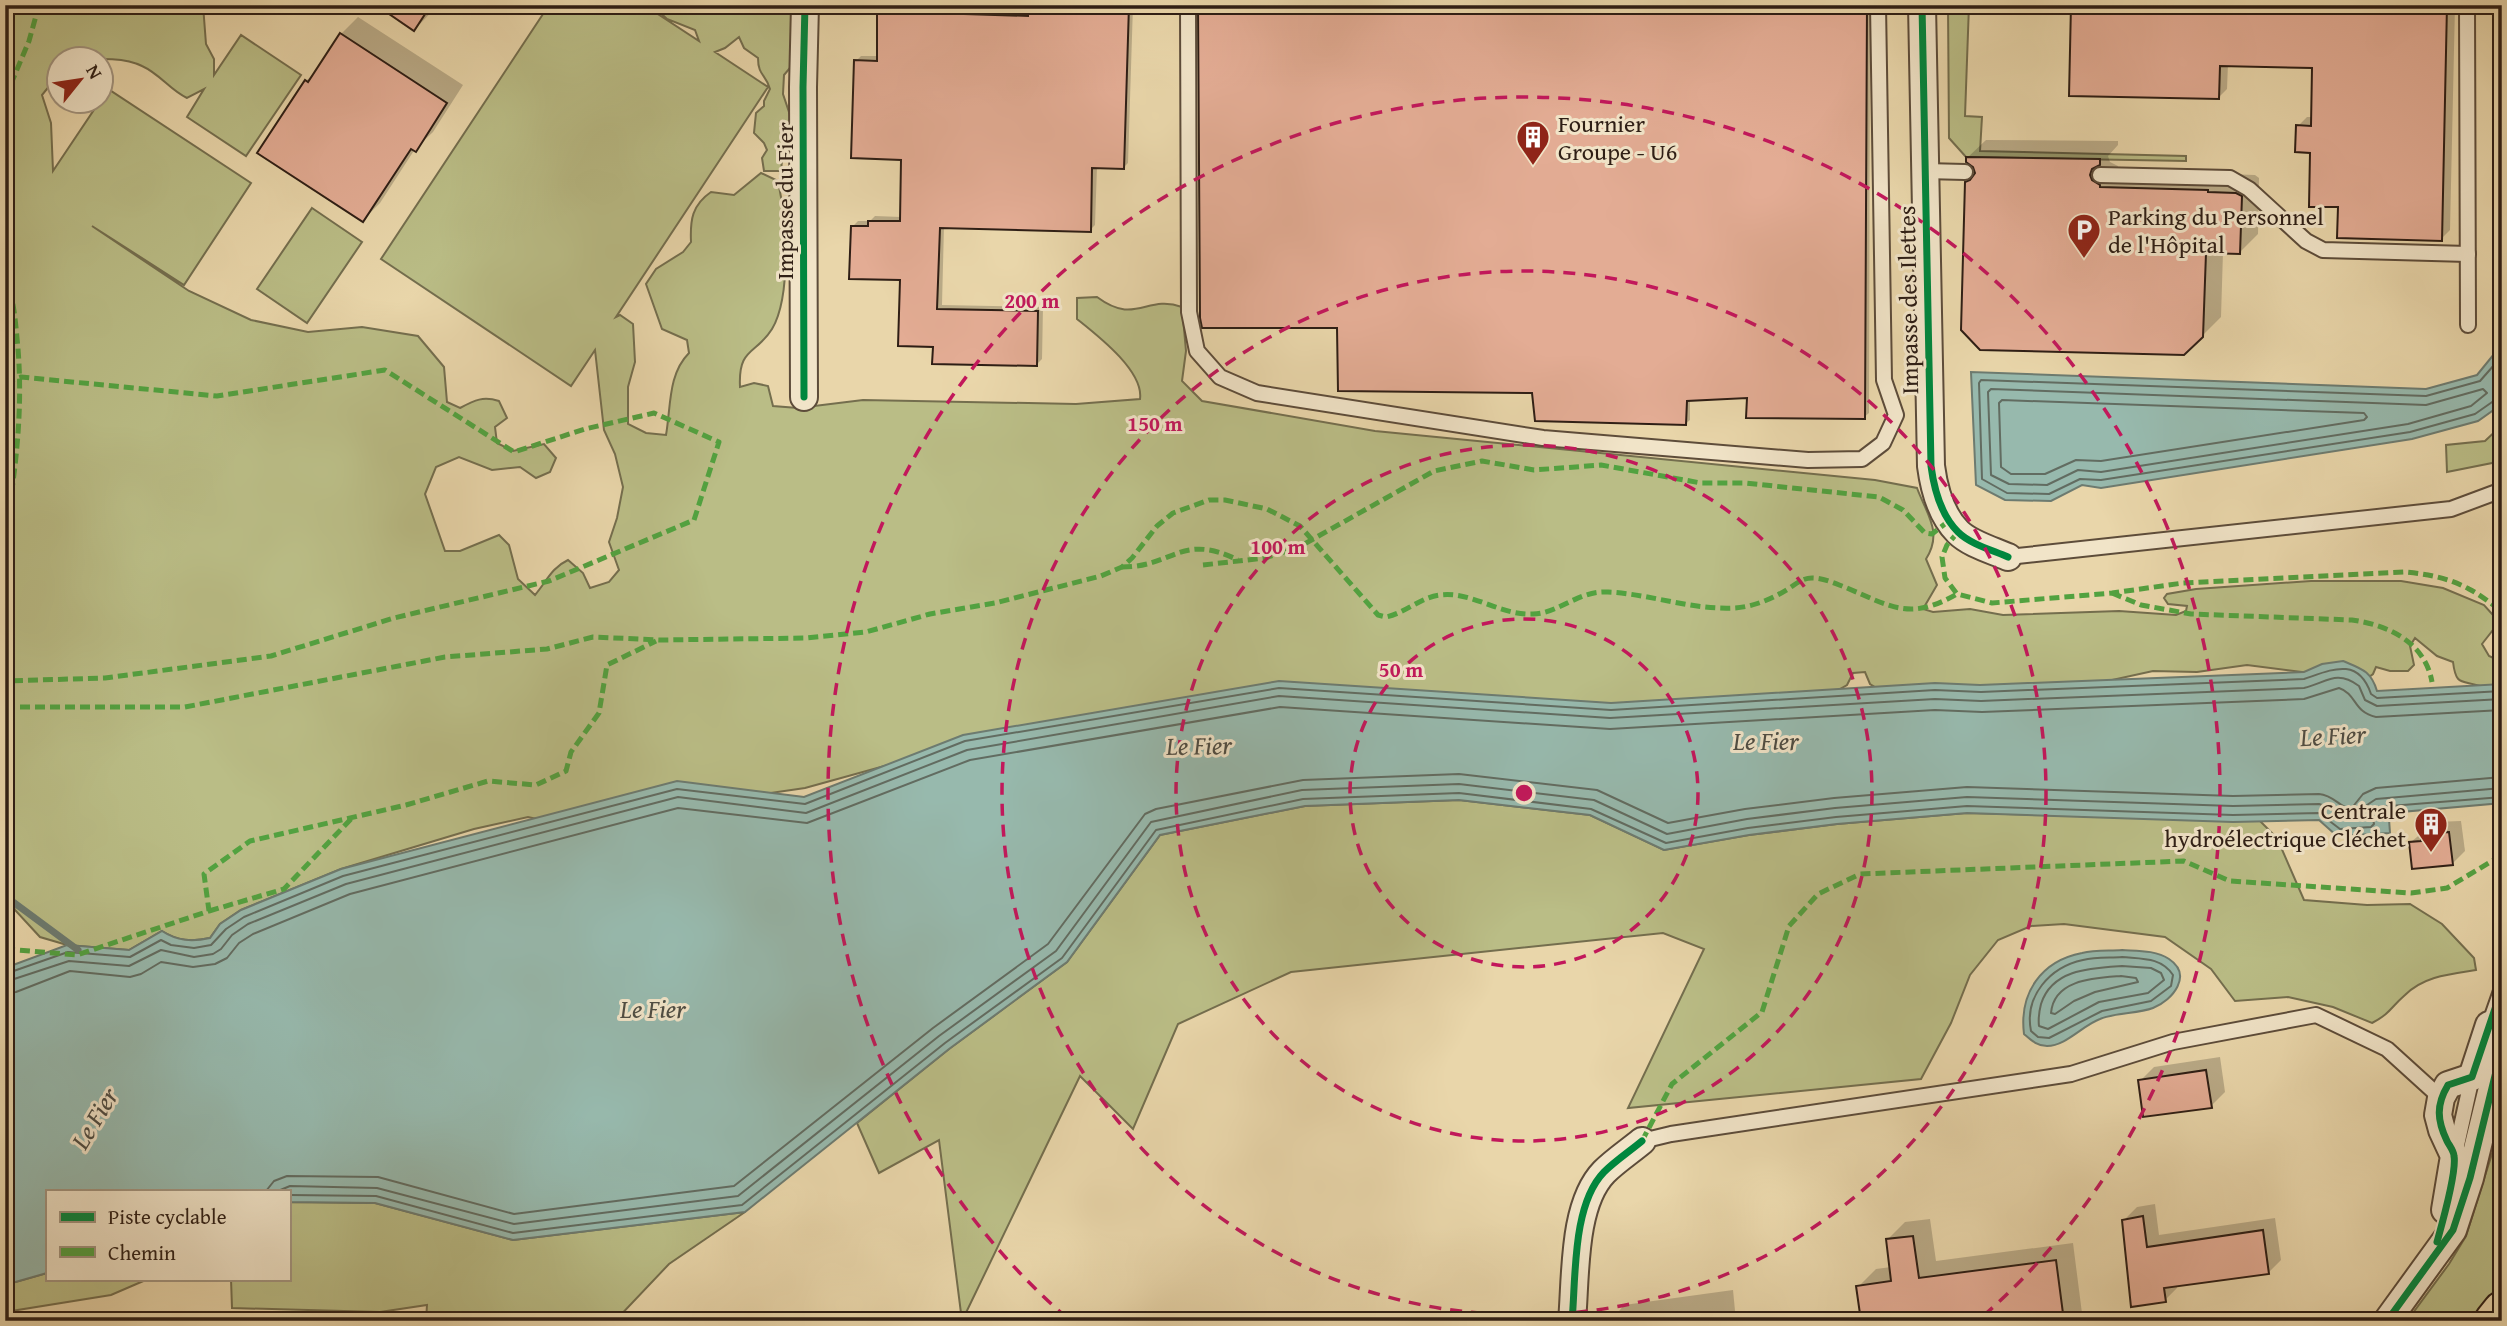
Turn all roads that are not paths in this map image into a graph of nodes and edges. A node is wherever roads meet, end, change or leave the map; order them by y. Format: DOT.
graph roads {
  1 [pos="805,5"];
  2 [pos="1188,5"];
  3 [pos="1878,5"];
  4 [pos="1922,5"];
  5 [pos="2467,5"];
  6 [pos="1925,172"];
  7 [pos="1965,172"];
  8 [pos="2100,174"];
  9 [pos="2468,254"];
  10 [pos="2468,325"];
  11 [pos="804,397"];
  12 [pos="2502,490"];
  13 [pos="2007,557"];
  14 [pos="2502,988"];
  15 [pos="2495,1036"];
  16 [pos="2482,1084"];
  17 [pos="2441,1098"];
  18 [pos="1642,1141"];
  19 [pos="2454,1156"];
  20 [pos="2435,1252"];
  21 [pos="2502,1311"];
  22 [pos="1572,1321"];
  23 [pos="2387,1321"];
  24 [pos="2494,1321"];
  1 -- 11 [label="street, Impasse du Fier"];
  2 -- 3 [label="lane"];
  4 -- 6 [label="street, Impasse des Ilettes"];
  5 -- 9 [label="lane"];
  6 -- 7 [label="lane"];
  6 -- 13 [label="street, Impasse des Ilettes"];
  8 -- 9 [label="lane"];
  9 -- 10 [label="lane"];
  12 -- 13 [label="lane"];
  14 -- 15 [label="lane"];
  15 -- 16 [label="street"];
  16 -- 17 [label="street"];
  16 -- 19 [label="lane"];
  16 -- 20 [label="street"];
  17 -- 18 [label="lane"];
  17 -- 19 [label="street"];
  18 -- 22 [label="street"];
  19 -- 20 [label="street"];
  20 -- 23 [label="street"];
  21 -- 24 [label="highway"];
}
